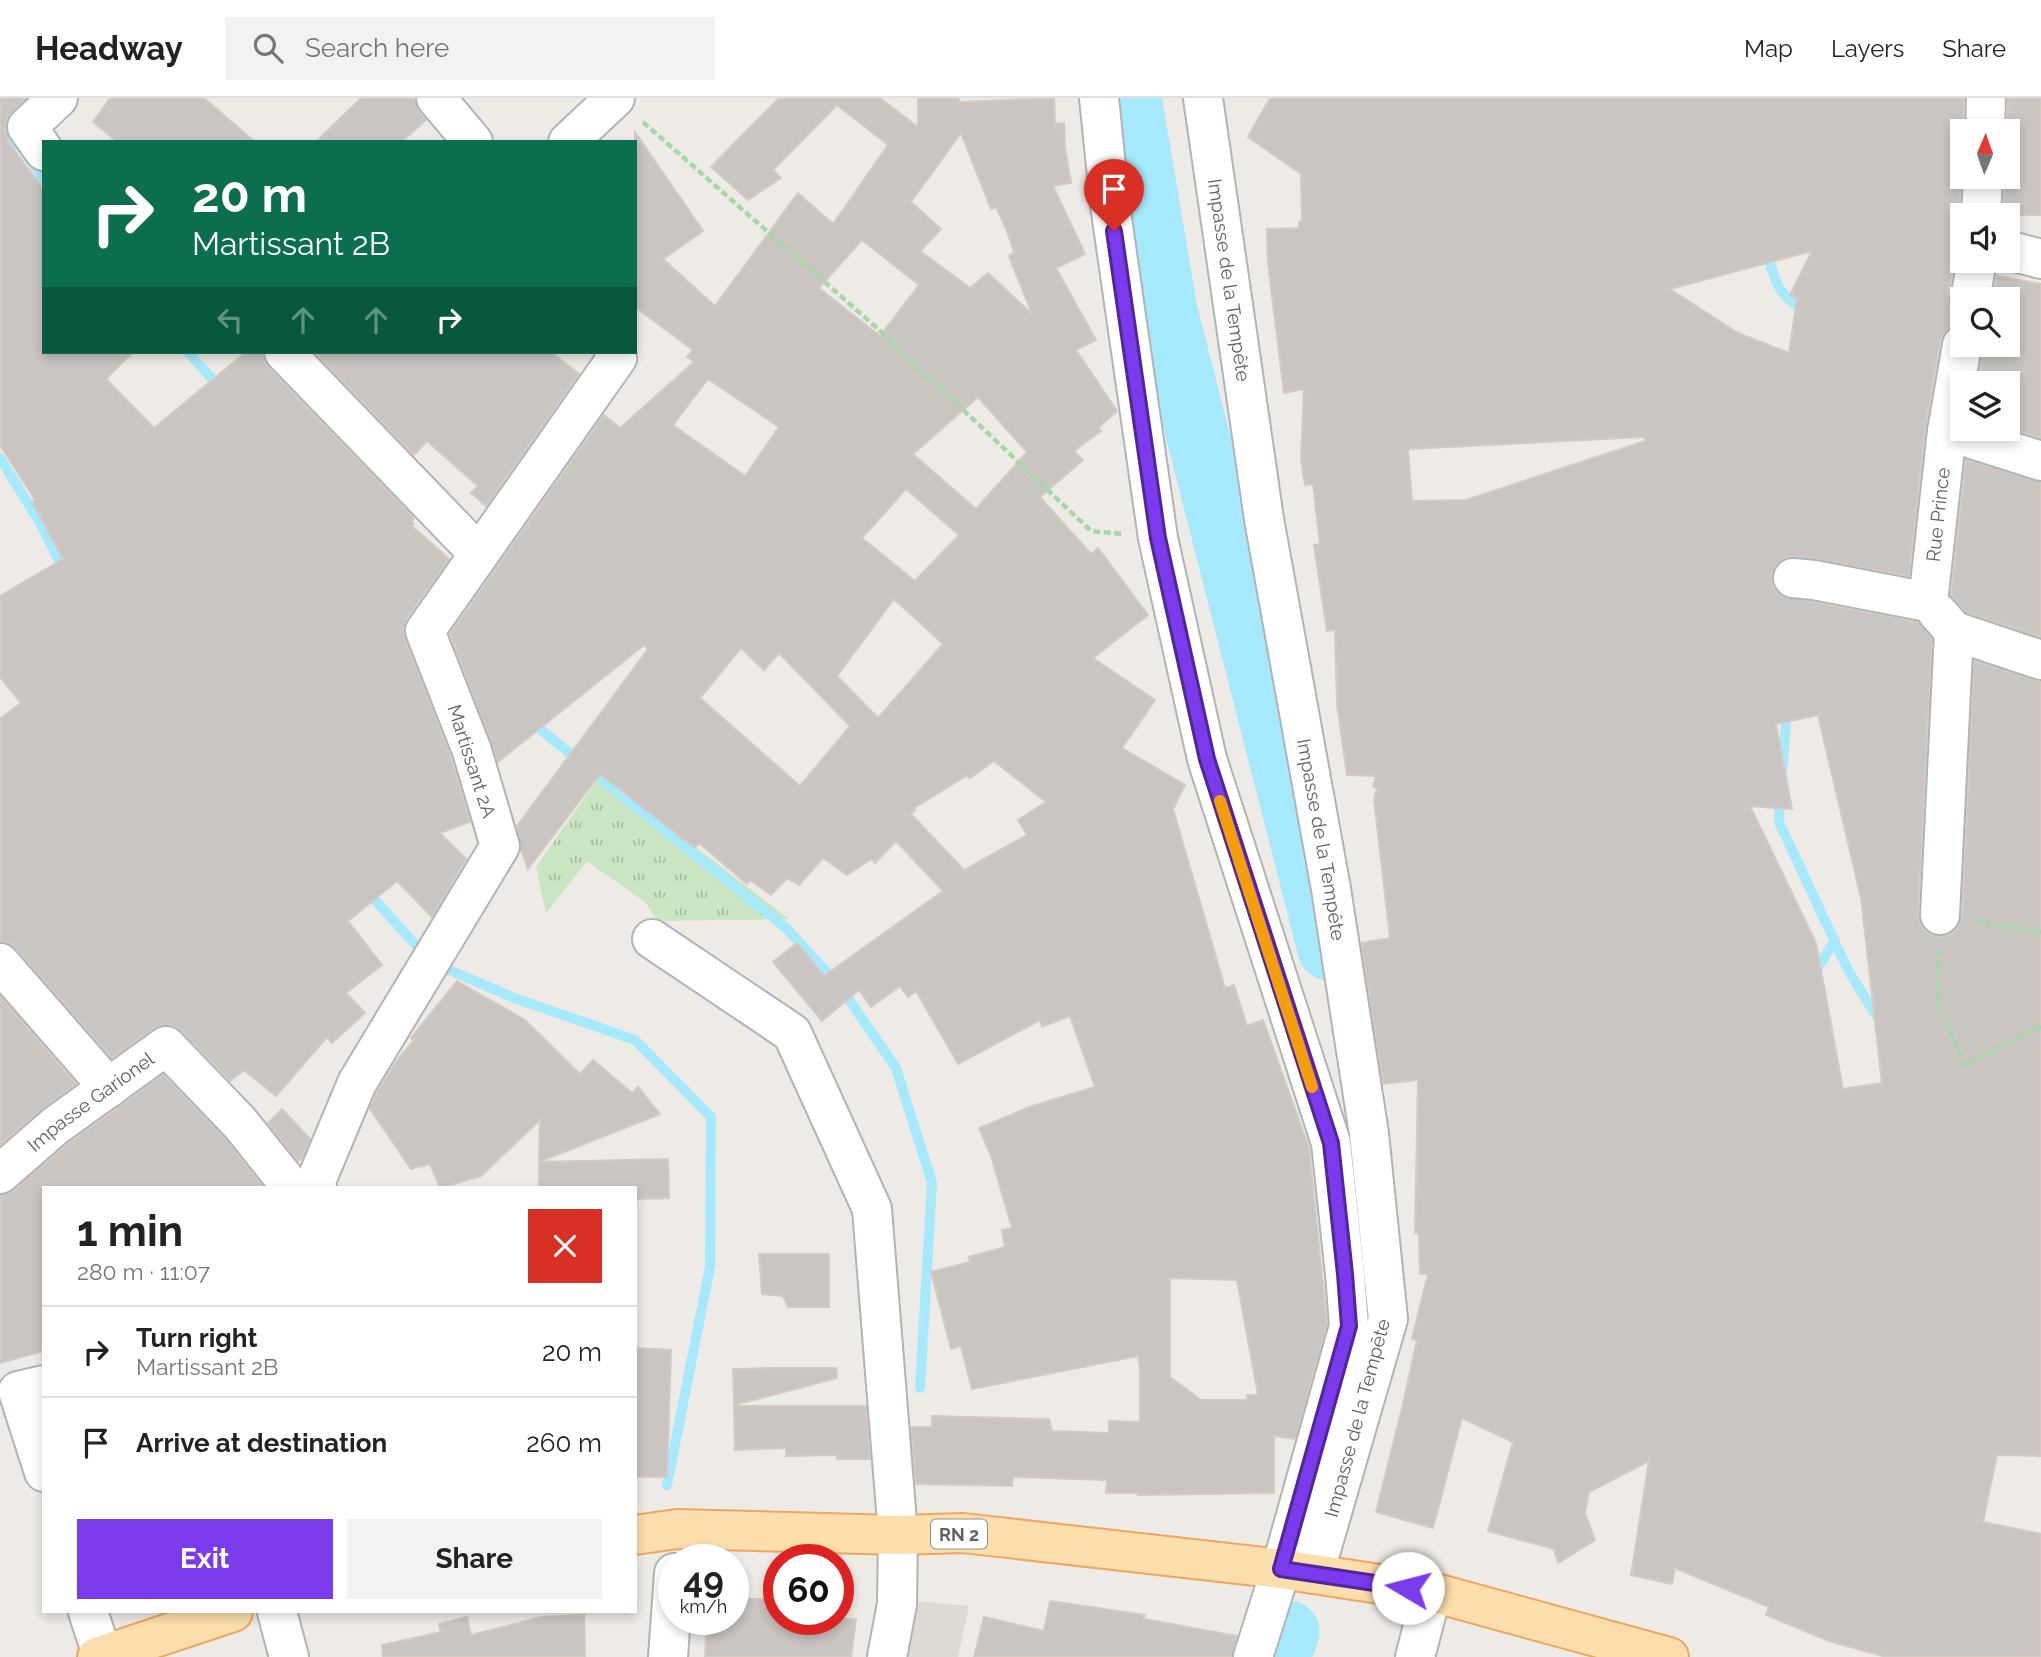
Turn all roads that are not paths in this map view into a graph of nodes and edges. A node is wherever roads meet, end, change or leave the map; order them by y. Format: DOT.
graph roads {
  1 [pos="436,98"];
  2 [pos="1099,98"];
  3 [pos="1203,98"];
  4 [pos="1986,98"];
  5 [pos="626,107"];
  6 [pos="1985,119"];
  7 [pos="471,140"];
  8 [pos="571,140"];
  9 [pos="2020,253"];
  10 [pos="2041,259"];
  11 [pos="286,354"];
  12 [pos="615,354"];
  13 [pos="1960,357"];
  14 [pos="1947,430"];
  15 [pos="2041,461"];
  16 [pos="479,554"];
  17 [pos="1804,579"];
  18 [pos="1928,602"];
  19 [pos="1954,631"];
  20 [pos="2041,660"];
  21 [pos="1940,915"];
  22 [pos="652,939"];
  23 [pos="0,963"];
  24 [pos="109,1088"];
  25 [pos="0,1174"];
  26 [pos="290,1186"];
  27 [pos="317,1186"];
  28 [pos="21,1390"];
  29 [pos="42,1465"];
  30 [pos="637,1535"];
  31 [pos="898,1535"];
  32 [pos="676,1544"];
  33 [pos="1298,1572"];
  34 [pos="1432,1592"];
  35 [pos="88,1613"];
  36 [pos="231,1613"];
  37 [pos="277,1613"];
  38 [pos="670,1635"];
  39 [pos="167,1646"];
  40 [pos="100,1656"];
  41 [pos="289,1657"];
  42 [pos="668,1657"];
  43 [pos="887,1657"];
  44 [pos="1253,1657"];
  45 [pos="1415,1657"];
  46 [pos="1669,1657"];
  1 -- 7 [label="street"];
  2 -- 33 [label="street"];
  3 -- 33 [label="street, Impasse de la Tempête"];
  4 -- 6 [label="street"];
  5 -- 8 [label="street"];
  9 -- 10 [label="street"];
  11 -- 16 [label="street"];
  12 -- 16 [label="street, Martissant 2A"];
  13 -- 14 [label="street, Rue Prince"];
  14 -- 15 [label="street"];
  14 -- 18 [label="street, Rue Prince"];
  16 -- 27 [label="street, Martissant 2A"];
  17 -- 18 [label="street"];
  18 -- 19 [label="street"];
  19 -- 20 [label="street"];
  19 -- 21 [label="street"];
  22 -- 31 [label="street"];
  23 -- 24 [label="street"];
  24 -- 25 [label="street, Impasse Garionel"];
  24 -- 26 [label="street, Impasse Garionel"];
  28 -- 29 [label="street"];
  30 -- 32 [label="main road, RN 2"];
  31 -- 32 [label="main road, RN 2"];
  31 -- 33 [label="main road, RN 2"];
  31 -- 43 [label="street"];
  33 -- 34 [label="main road, RN 2"];
  33 -- 44 [label="street"];
  34 -- 45 [label="street"];
  34 -- 46 [label="main road, RN 2"];
  35 -- 40 [label="street"];
  36 -- 39 [label="main road"];
  37 -- 41 [label="street"];
  38 -- 42 [label="street"];
  39 -- 40 [label="main road"];
}
